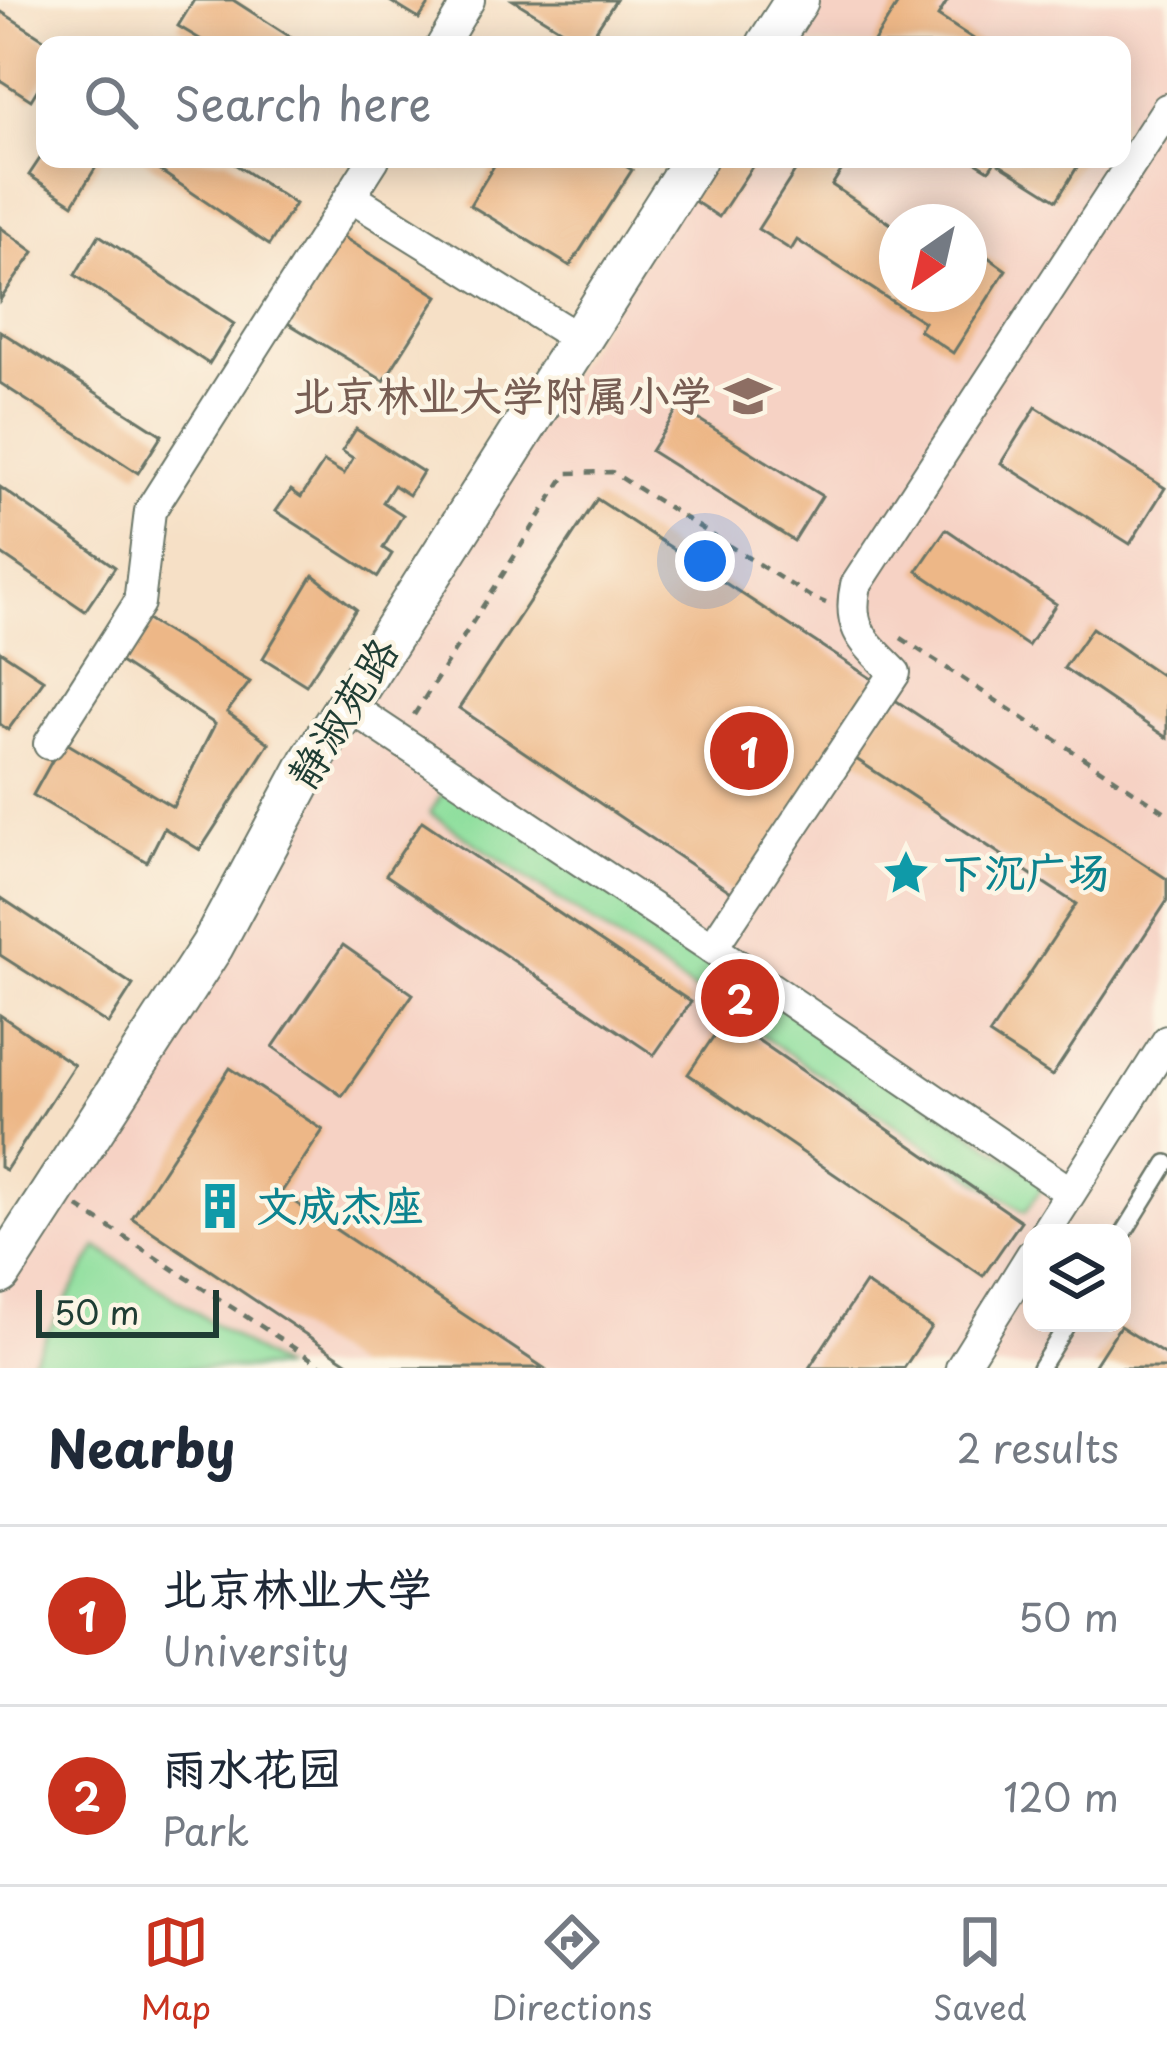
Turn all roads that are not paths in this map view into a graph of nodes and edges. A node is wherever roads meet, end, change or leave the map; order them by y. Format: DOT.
graph roads {
  1 [pos="470,0"];
  2 [pos="796,0"];
  3 [pos="448,36"];
  4 [pos="774,36"];
  5 [pos="1167,109"];
  6 [pos="1131,164"];
  7 [pos="369,168"];
  8 [pos="689,168"];
  9 [pos="1128,168"];
  10 [pos="351,197"];
  11 [pos="580,340"];
  12 [pos="347,705"];
  13 [pos="49,744"];
  14 [pos="712,948"];
  15 [pos="1167,1041"];
  16 [pos="1167,1163"];
  17 [pos="1070,1192"];
  18 [pos="1050,1224"];
  19 [pos="1129,1224"];
  20 [pos="1023,1268"];
  21 [pos="0,1273"];
  22 [pos="1062,1332"];
  23 [pos="961,1368"];
  24 [pos="1040,1368"];
  1 -- 3 [label="street"];
  2 -- 4 [label="street"];
  5 -- 6 [label="street"];
  7 -- 10 [label="street"];
  8 -- 11 [label="street, 静淑苑路"];
  9 -- 14 [label="street"];
  10 -- 11 [label="street"];
  10 -- 13 [label="street"];
  11 -- 12 [label="street, 静淑苑路"];
  12 -- 14 [label="street"];
  12 -- 21 [label="street, 静淑苑路"];
  14 -- 17 [label="street"];
  15 -- 17 [label="street"];
  16 -- 19 [label="lane"];
  17 -- 18 [label="street"];
  20 -- 23 [label="street"];
  22 -- 24 [label="lane"];
}
